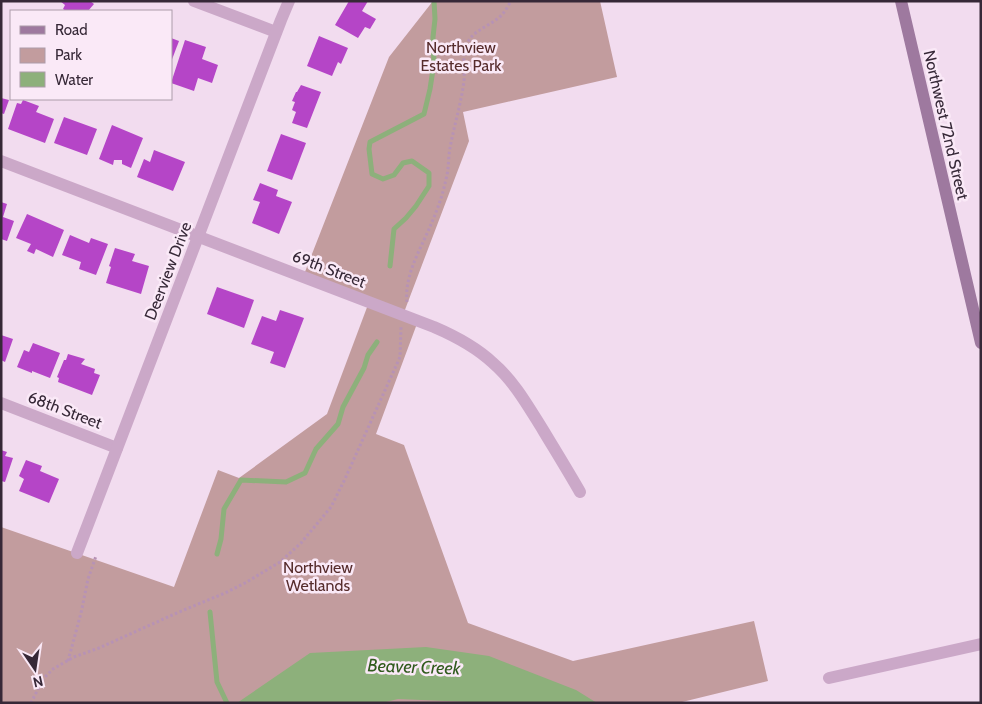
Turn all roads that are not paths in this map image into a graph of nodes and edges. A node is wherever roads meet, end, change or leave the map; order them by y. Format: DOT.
graph roads {
  1 [pos="194,1"];
  2 [pos="289,1"];
  3 [pos="901,1"];
  4 [pos="276,32"];
  5 [pos="1,162"];
  6 [pos="198,236"];
  7 [pos="981,343"];
  8 [pos="1,403"];
  9 [pos="117,448"];
  10 [pos="580,492"];
  11 [pos="77,553"];
  12 [pos="981,644"];
  13 [pos="829,678"];
  1 -- 4 [label="street"];
  2 -- 4 [label="street, Deerview Drive"];
  3 -- 7 [label="street, Northwest 72nd Street"];
  4 -- 6 [label="street, Deerview Drive"];
  5 -- 6 [label="street, 69th Street"];
  6 -- 9 [label="street, Deerview Drive"];
  6 -- 10 [label="street, 69th Street"];
  8 -- 9 [label="street, 68th Street"];
  9 -- 11 [label="street, Deerview Drive"];
  12 -- 13 [label="street"];
}
